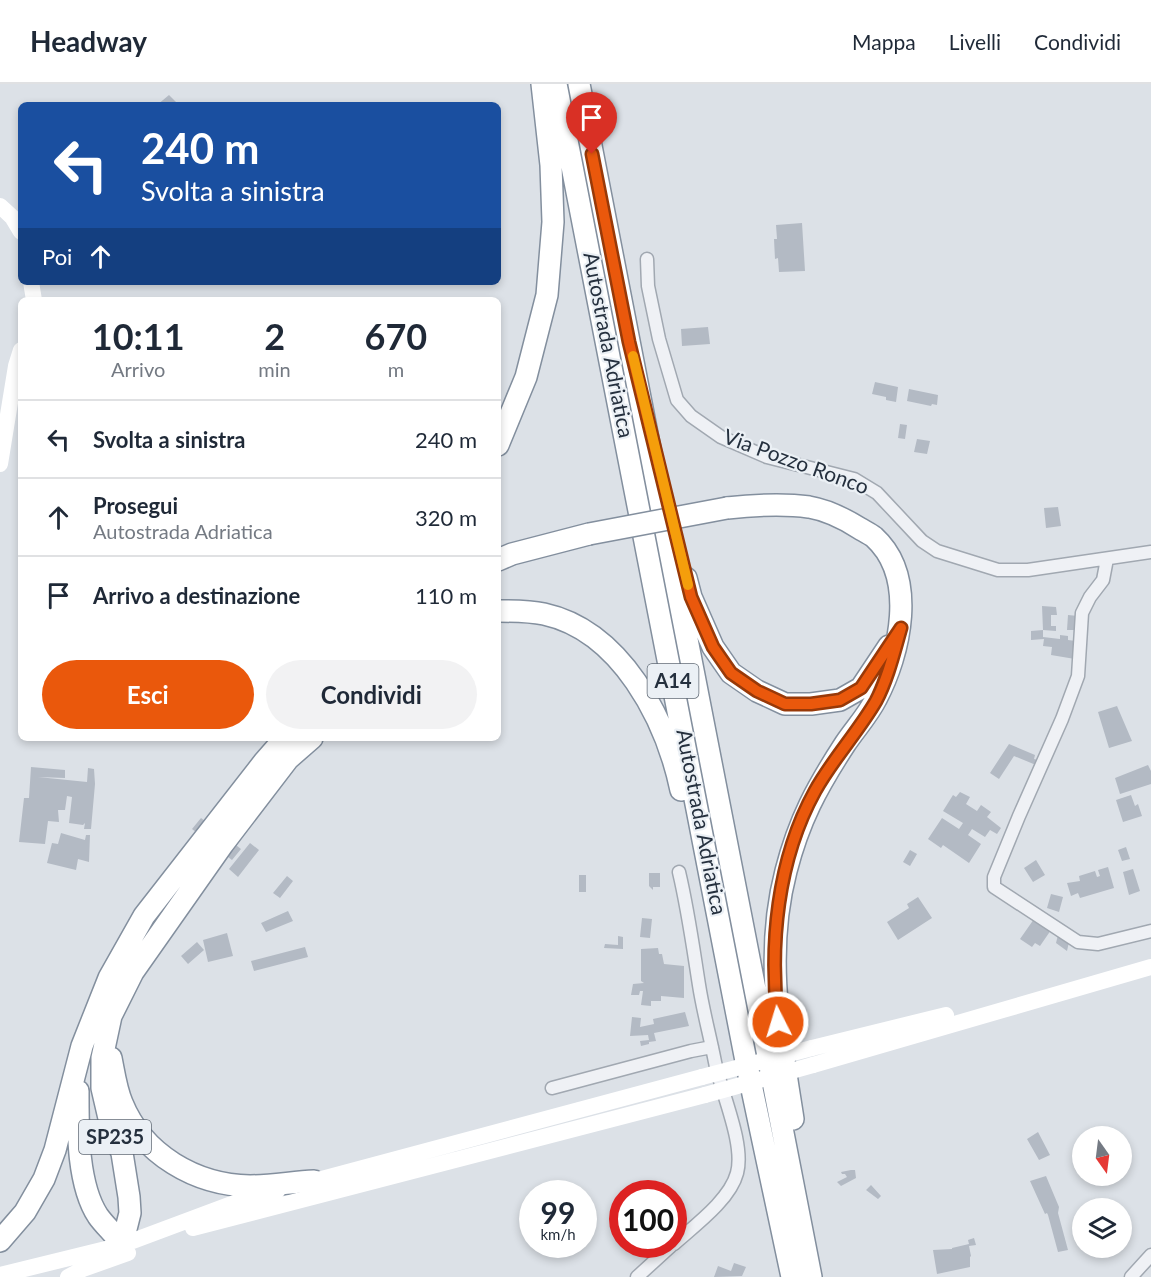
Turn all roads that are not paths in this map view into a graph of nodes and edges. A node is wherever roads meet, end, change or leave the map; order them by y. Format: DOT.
graph roads {
  1 [pos="542,84"];
  2 [pos="556,84"];
  3 [pos="579,84"];
  4 [pos="0,206"];
  5 [pos="18,227"];
  6 [pos="647,259"];
  7 [pos="629,342"];
  8 [pos="18,360"];
  9 [pos="501,438"];
  10 [pos="0,465"];
  11 [pos="1151,552"];
  12 [pos="501,559"];
  13 [pos="1107,559"];
  14 [pos="501,612"];
  15 [pos="901,628"];
  16 [pos="287,745"];
  17 [pos="679,872"];
  18 [pos="1151,931"];
  19 [pos="1151,966"];
  20 [pos="108,1028"];
  21 [pos="712,1047"];
  22 [pos="812,1056"];
  23 [pos="746,1061"];
  24 [pos="78,1067"];
  25 [pos="552,1088"];
  26 [pos="314,1180"];
  27 [pos="188,1229"];
  28 [pos="687,1231"];
  29 [pos="0,1241"];
  30 [pos="123,1244"];
  31 [pos="1151,1255"];
  32 [pos="658,1258"];
  33 [pos="0,1275"];
  34 [pos="68,1277"];
  35 [pos="637,1277"];
  36 [pos="792,1277"];
  37 [pos="812,1277"];
  38 [pos="1131,1277"];
  1 -- 9 [label="highway"];
  2 -- 23 [label="highway, Autostrada Adriatica / A14"];
  3 -- 7 [label="highway, Autostrada Adriatica / A14"];
  4 -- 5 [label="main road"];
  6 -- 13 [label="street, Via Pozzo Ronco"];
  7 -- 15 [label="highway"];
  7 -- 37 [label="highway, Autostrada Adriatica / A14"];
  8 -- 10 [label="main road"];
  11 -- 13 [label="street, Via Pozzo Ronco"];
  12 -- 15 [label="highway, bridge"];
  13 -- 18 [label="street"];
  14 -- 23 [label="highway"];
  15 -- 37 [label="highway"];
  16 -- 20 [label="highway"];
  16 -- 24 [label="highway"];
  17 -- 21 [label="street"];
  19 -- 22 [label="main road"];
  20 -- 26 [label="highway"];
  20 -- 30 [label="highway, SP235"];
  21 -- 25 [label="street"];
  21 -- 28 [label="street"];
  22 -- 26 [label="main road, bridge"];
  22 -- 27 [label="main road, bridge"];
  23 -- 36 [label="highway, Autostrada Adriatica / A14"];
  24 -- 29 [label="highway"];
  24 -- 30 [label="highway, SP235"];
  26 -- 30 [label="main road"];
  27 -- 30 [label="main road"];
  27 -- 34 [label="main road"];
  30 -- 33 [label="main road"];
  31 -- 38 [label="street"];
  32 -- 35 [label="street"];
}
